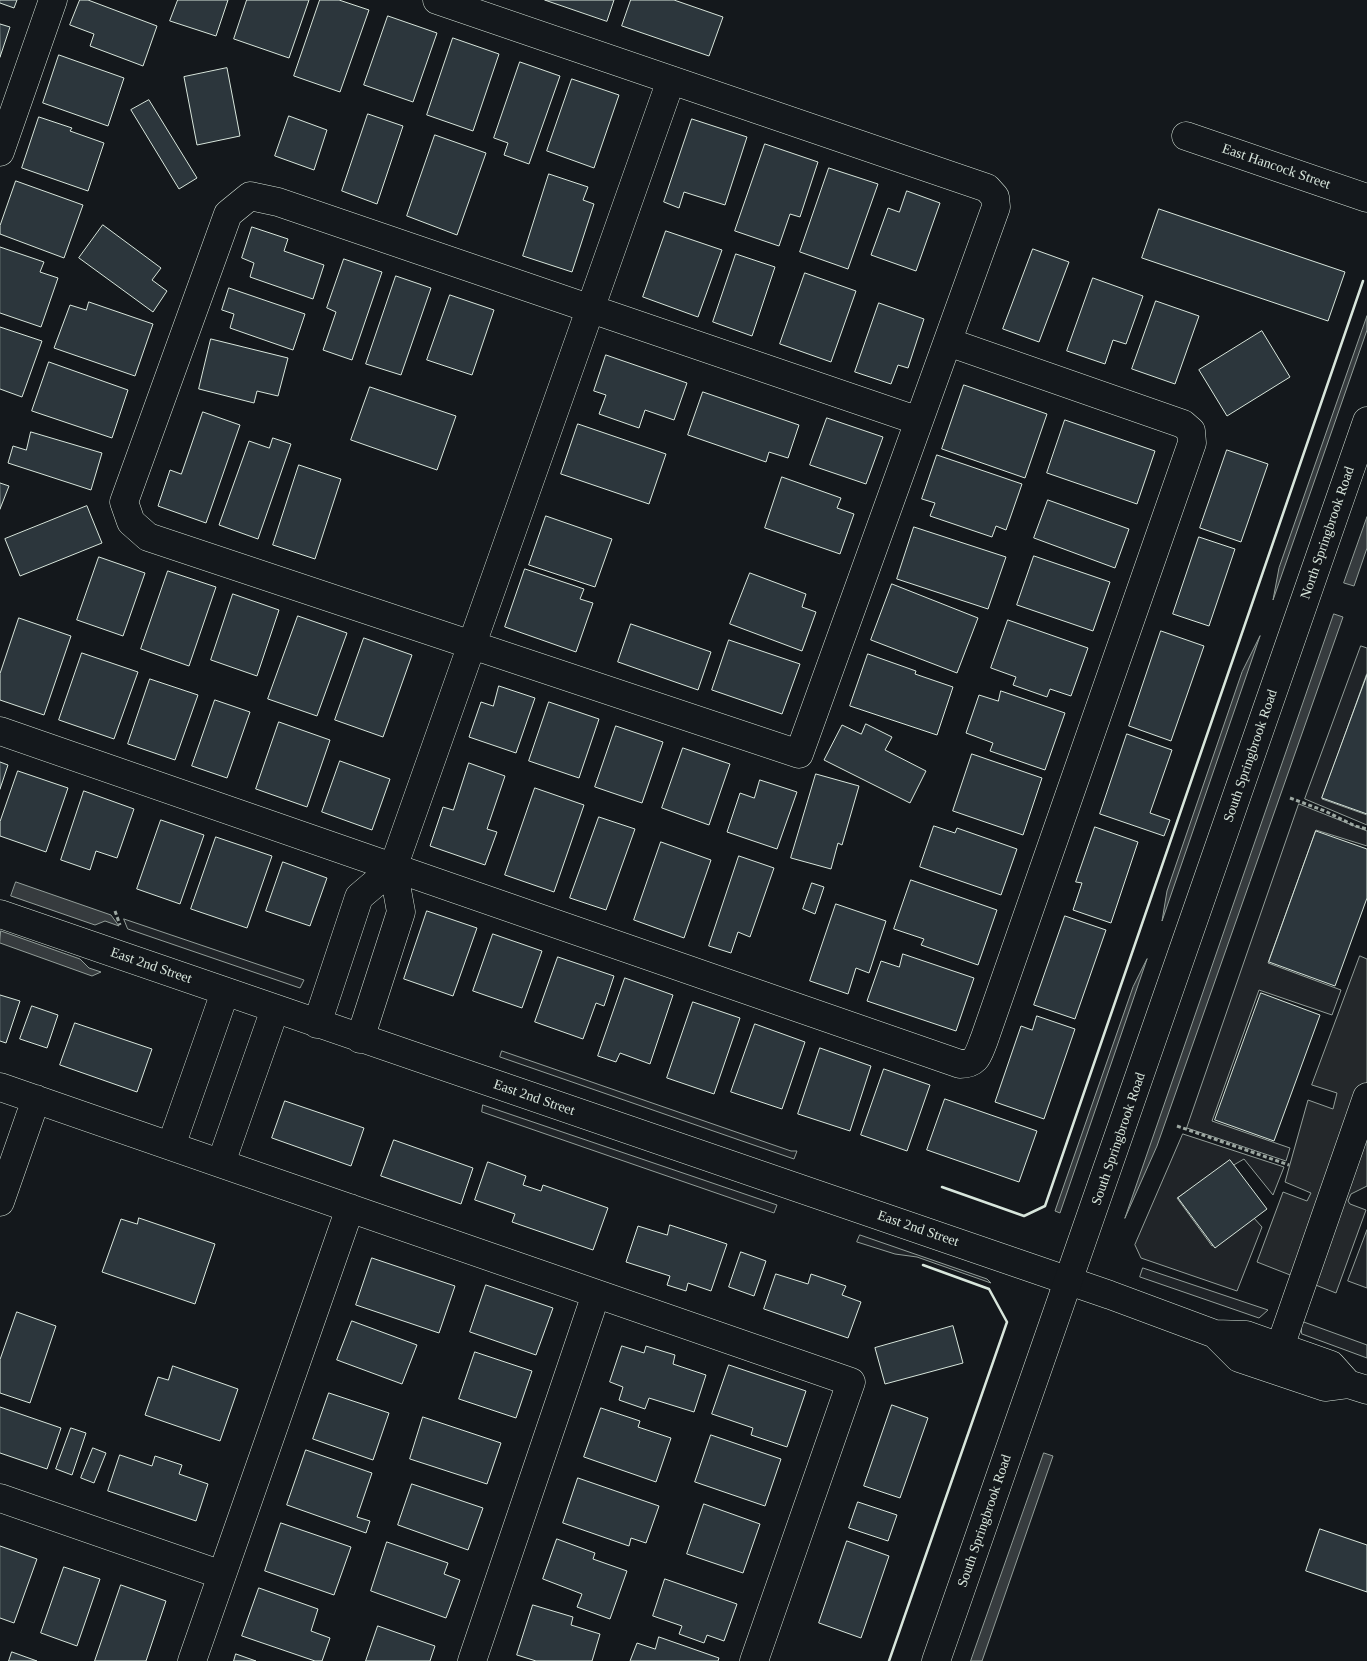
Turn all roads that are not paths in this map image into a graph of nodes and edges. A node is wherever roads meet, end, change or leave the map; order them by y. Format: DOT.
graph roads {
  1 [pos="53,0"];
  2 [pos="437,0"];
  3 [pos="671,80"];
  4 [pos="1186,136"];
  5 [pos="0,152"];
  6 [pos="1367,198"];
  7 [pos="590,309"];
  8 [pos="948,342"];
  9 [pos="919,421"];
  10 [pos="1367,421"];
  11 [pos="1300,616"];
  12 [pos="472,644"];
  13 [pos="0,731"];
  14 [pos="393,868"];
  15 [pos="0,914"];
  16 [pos="225,992"];
  17 [pos="275,1009"];
  18 [pos="318,1024"];
  19 [pos="360,1039"];
  20 [pos="0,1086"];
  21 [pos="1367,1097"];
  22 [pos="36,1099"];
  23 [pos="171,1146"];
  24 [pos="1357,1158"];
  25 [pos="221,1163"];
  26 [pos="0,1202"];
  27 [pos="350,1208"];
  28 [pos="1069,1281"];
  29 [pos="596,1294"];
  30 [pos="1215,1334"];
  31 [pos="1280,1347"];
  32 [pos="1358,1387"];
  33 [pos="0,1498"];
  34 [pos="222,1575"];
  35 [pos="192,1661"];
  36 [pos="472,1661"];
  37 [pos="754,1661"];
  38 [pos="936,1661"];
  1 -- 5 [label="main road"];
  2 -- 3 [label="main road"];
  3 -- 7 [label="main road"];
  3 -- 8 [label="main road"];
  4 -- 6 [label="main road, East Hancock Street"];
  7 -- 9 [label="main road"];
  7 -- 12 [label="main road"];
  7 -- 12 [label="main road"];
  8 -- 9 [label="main road"];
  8 -- 14 [label="main road"];
  9 -- 12 [label="main road"];
  10 -- 11 [label="main road, North Springbrook Road"];
  11 -- 28 [label="main road, South Springbrook Road"];
  12 -- 14 [label="main road"];
  13 -- 14 [label="main road"];
  14 -- 18 [label="main road"];
  14 -- 19 [label="main road"];
  15 -- 16 [label="main road, East 2nd Street"];
  16 -- 17 [label="main road, East 2nd Street"];
  16 -- 23 [label="main road"];
  17 -- 18 [label="main road, East 2nd Street"];
  17 -- 25 [label="main road"];
  18 -- 19 [label="main road, East 2nd Street"];
  19 -- 28 [label="main road, East 2nd Street"];
  20 -- 22 [label="main road"];
  21 -- 24 [label="main road"];
  22 -- 23 [label="main road"];
  22 -- 26 [label="main road"];
  23 -- 25 [label="main road"];
  24 -- 31 [label="main road"];
  25 -- 27 [label="main road"];
  27 -- 29 [label="main road"];
  27 -- 34 [label="main road"];
  28 -- 30 [label="main road, East 2nd Street"];
  28 -- 38 [label="main road, South Springbrook Road"];
  29 -- 36 [label="main road"];
  29 -- 37 [label="main road"];
  30 -- 31 [label="main road"];
  30 -- 32 [label="main road"];
  31 -- 32 [label="main road"];
  33 -- 34 [label="main road"];
  34 -- 35 [label="main road"];
}
